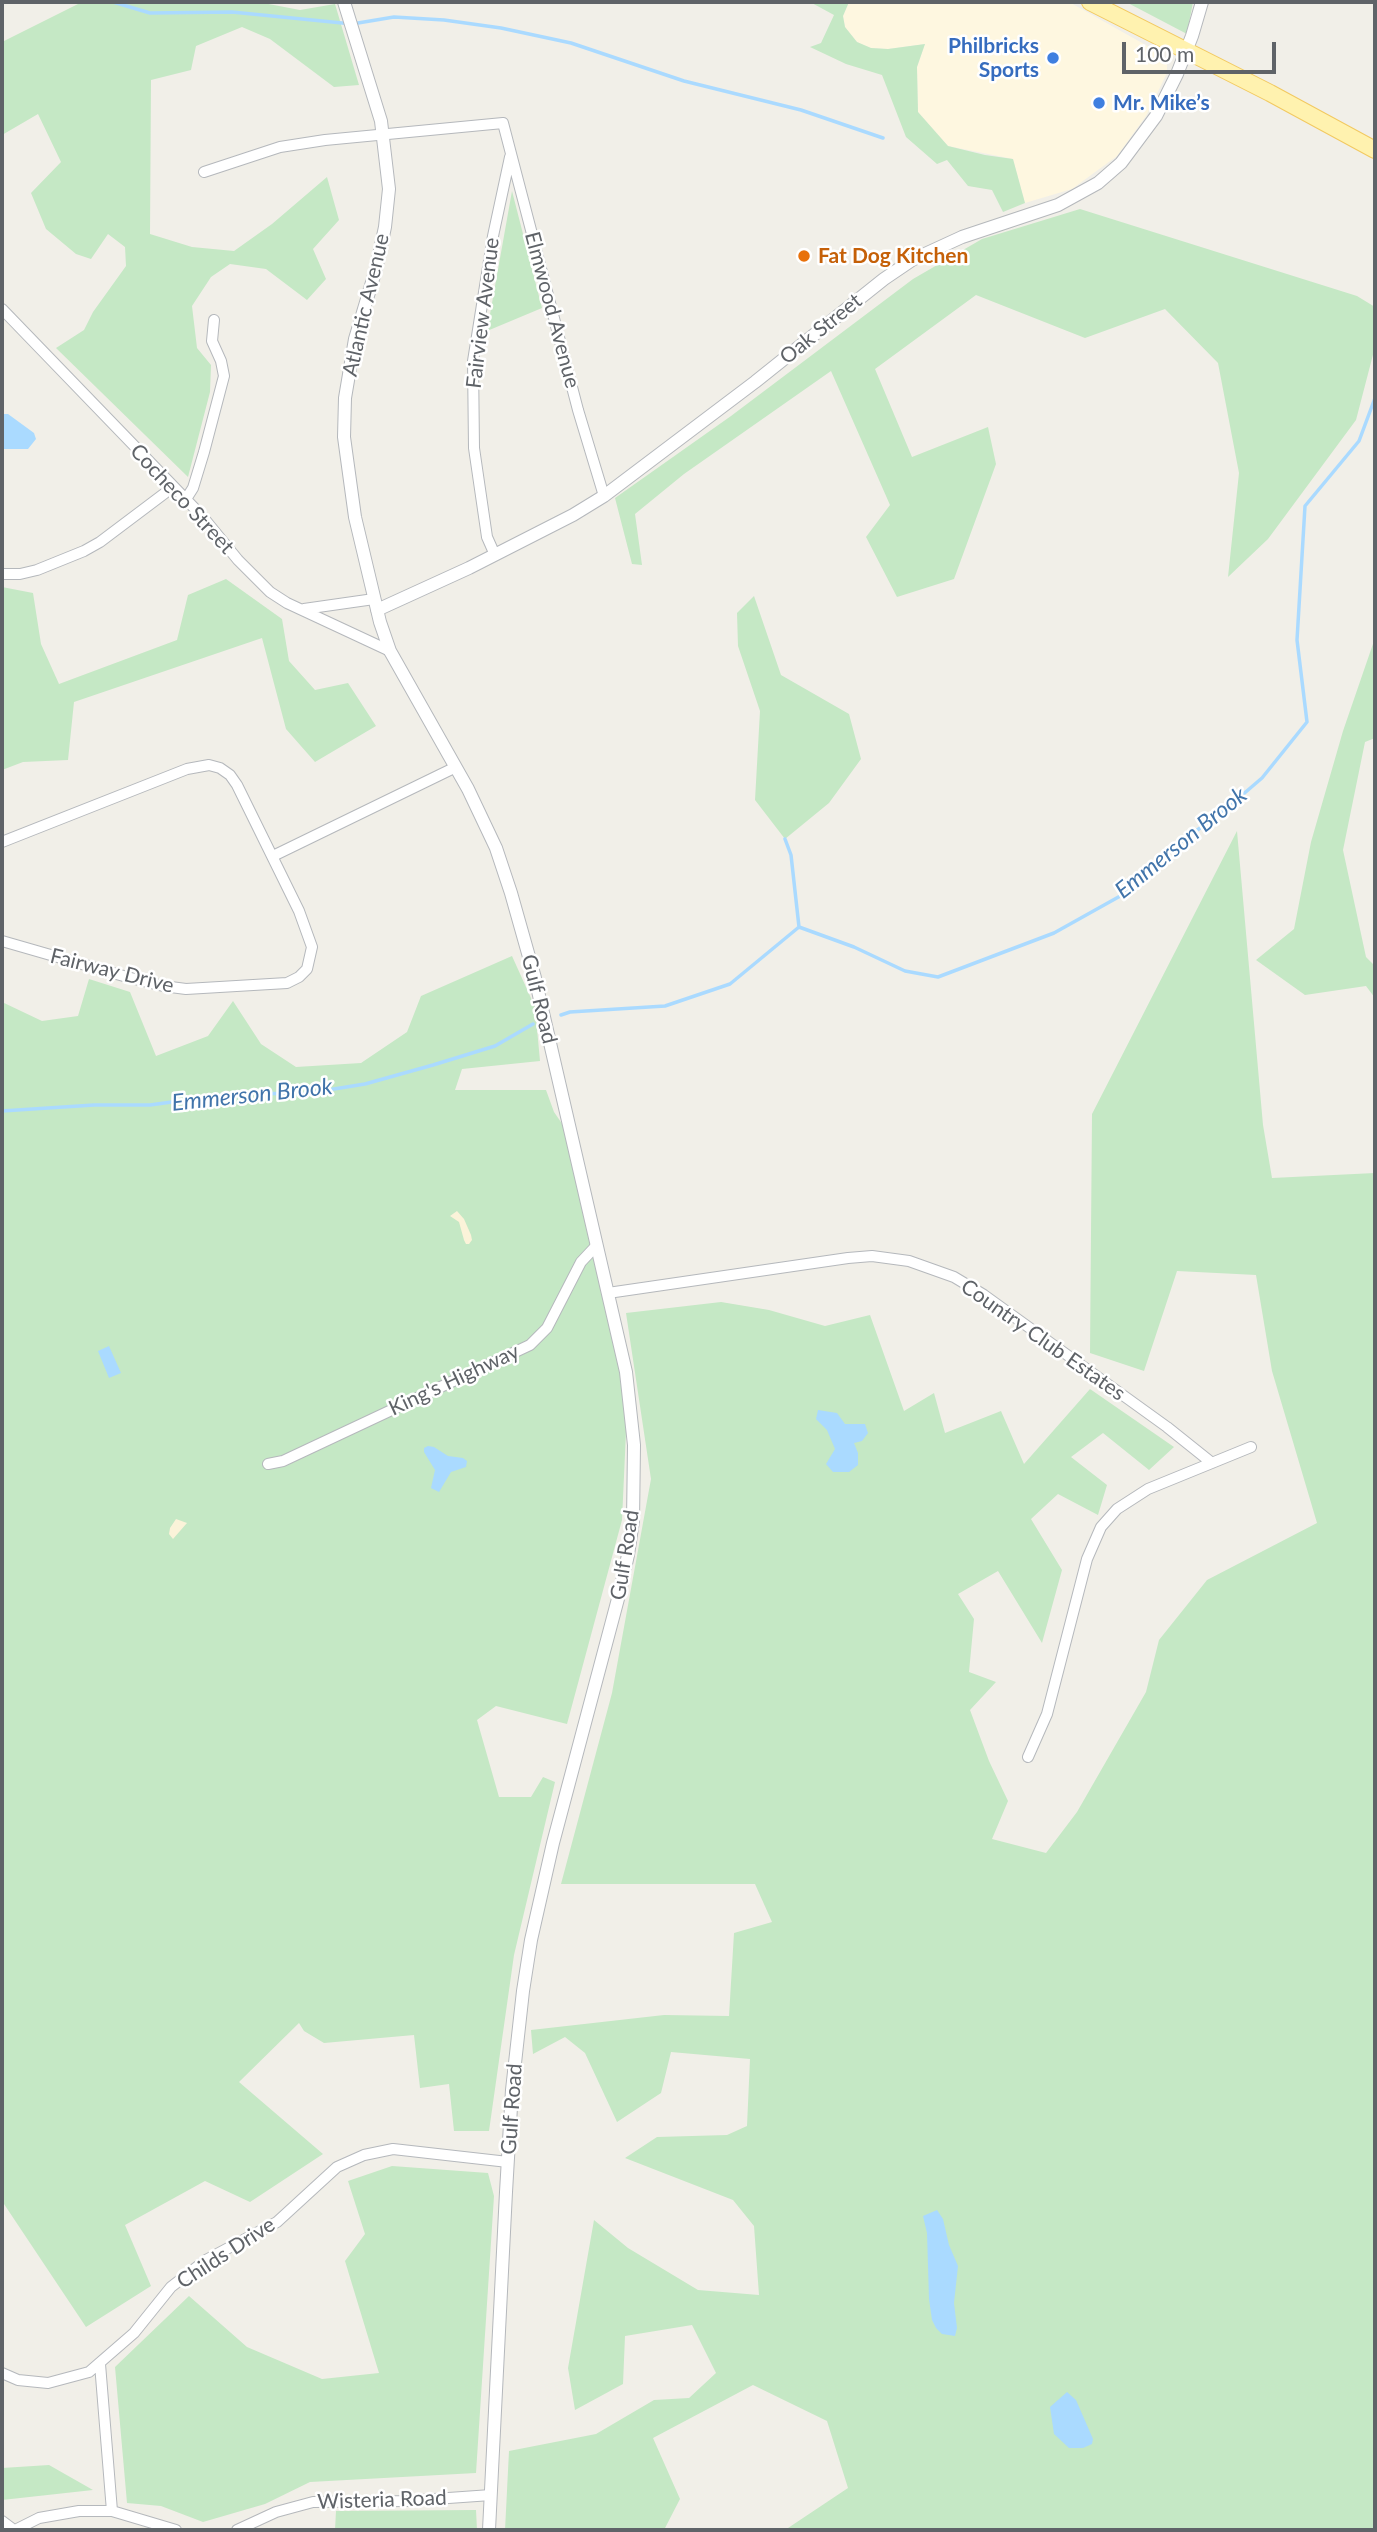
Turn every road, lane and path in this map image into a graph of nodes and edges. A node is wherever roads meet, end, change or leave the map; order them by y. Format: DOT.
graph roads {
  1 [pos="344,2"];
  2 [pos="1090,2"];
  3 [pos="1202,2"];
  4 [pos="1187,51"];
  5 [pos="384,135"];
  6 [pos="1375,150"];
  7 [pos="511,154"];
  8 [pos="204,172"];
  9 [pos="2,309"];
  10 [pos="215,320"];
  11 [pos="173,487"];
  12 [pos="604,496"];
  13 [pos="186,499"];
  14 [pos="495,555"];
  15 [pos="2,574"];
  16 [pos="376,607"];
  17 [pos="303,609"];
  18 [pos="390,651"];
  19 [pos="456,767"];
  20 [pos="2,842"];
  21 [pos="273,856"];
  22 [pos="2,942"];
  23 [pos="596,1246"];
  24 [pos="608,1293"];
  25 [pos="1251,1447"];
  26 [pos="1212,1463"];
  27 [pos="268,1464"];
  28 [pos="1028,1757"];
  29 [pos="508,2161"];
  30 [pos="100,2364"];
  31 [pos="2,2373"];
  32 [pos="491,2495"];
  33 [pos="113,2511"];
  34 [pos="2,2521"];
  35 [pos="14,2530"];
  36 [pos="176,2530"];
  37 [pos="237,2530"];
  38 [pos="489,2530"];
  1 -- 5 [label="street, Atlantic Avenue"];
  2 -- 4 [label="main road"];
  3 -- 4 [label="street, Oak Street"];
  4 -- 6 [label="main road"];
  4 -- 12 [label="street, Oak Street"];
  5 -- 7 [label="street, Elmwood Avenue"];
  5 -- 8 [label="street"];
  5 -- 16 [label="street, Atlantic Avenue"];
  7 -- 12 [label="street, Elmwood Avenue"];
  7 -- 14 [label="street, Fairview Avenue"];
  9 -- 11 [label="street, Cocheco Street"];
  10 -- 13 [label="street"];
  11 -- 13 [label="street, Cocheco Street"];
  11 -- 15 [label="street"];
  12 -- 14 [label="street, Oak Street"];
  13 -- 17 [label="street, Cocheco Street"];
  14 -- 16 [label="street, Oak Street"];
  16 -- 17 [label="street"];
  16 -- 18 [label="street, Gulf Road"];
  17 -- 18 [label="street, Cocheco Street"];
  18 -- 19 [label="street, Gulf Road"];
  19 -- 21 [label="street"];
  19 -- 23 [label="street, Gulf Road"];
  20 -- 21 [label="street, Fairway Drive"];
  21 -- 22 [label="street, Fairway Drive"];
  23 -- 24 [label="street, Gulf Road"];
  23 -- 27 [label="street, King's Highway"];
  24 -- 26 [label="street, Country Club Estates"];
  24 -- 29 [label="street, Gulf Road"];
  25 -- 26 [label="street"];
  26 -- 28 [label="street"];
  29 -- 30 [label="street, Childs Drive"];
  29 -- 32 [label="street, Gulf Road"];
  30 -- 31 [label="street, Childs Drive"];
  30 -- 33 [label="street"];
  32 -- 37 [label="street, Wisteria Road"];
  32 -- 38 [label="street, Gulf Road"];
  33 -- 35 [label="street"];
  33 -- 36 [label="street"];
  34 -- 35 [label="street"];
}
